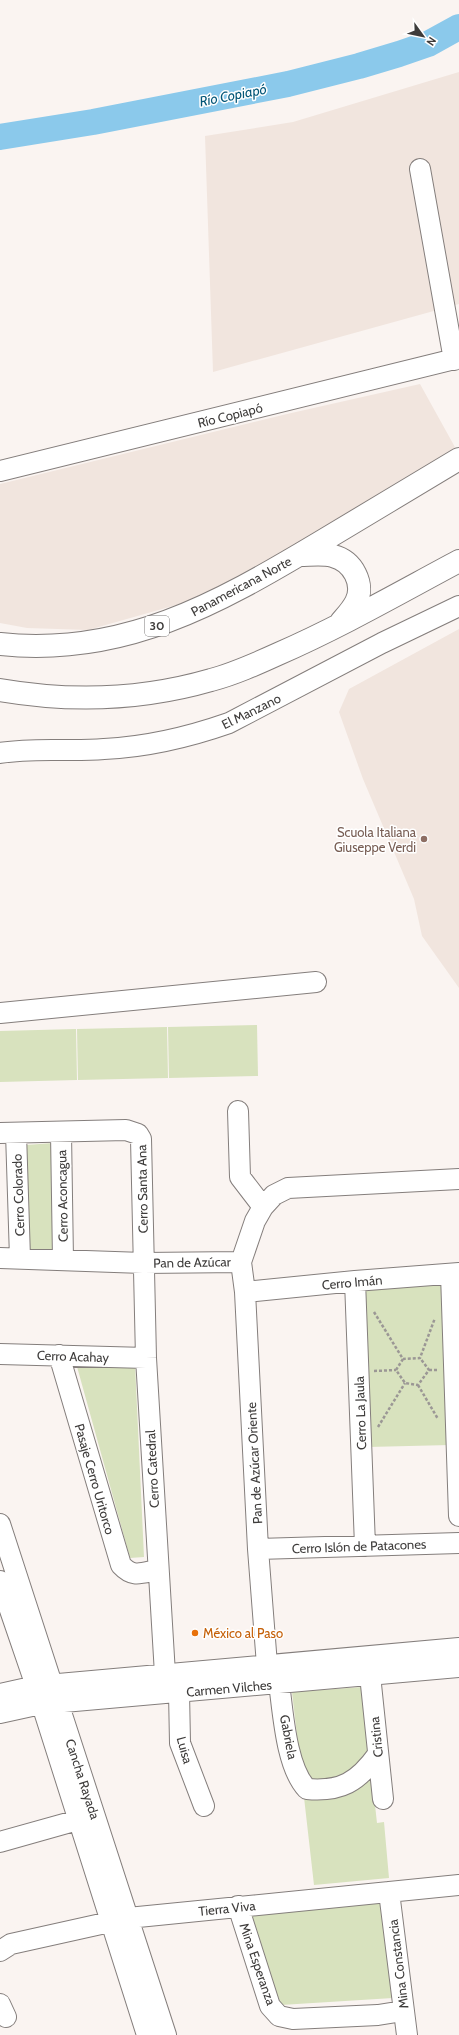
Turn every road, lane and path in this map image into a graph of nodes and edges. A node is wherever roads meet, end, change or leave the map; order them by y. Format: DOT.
graph roads {
  1 [pos="420,169"];
  2 [pos="457,359"];
  3 [pos="459,459"];
  4 [pos="0,471"];
  5 [pos="300,555"];
  6 [pos="459,561"];
  7 [pos="459,606"];
  8 [pos="336,627"];
  9 [pos="0,644"];
  10 [pos="0,690"];
  11 [pos="0,753"];
  12 [pos="316,982"];
  13 [pos="0,1013"];
  14 [pos="238,1111"];
  15 [pos="8,1133"];
  16 [pos="61,1133"];
  17 [pos="459,1179"];
  18 [pos="263,1207"];
  19 [pos="0,1258"];
  20 [pos="20,1258"];
  21 [pos="63,1260"];
  22 [pos="241,1262"];
  23 [pos="143,1263"];
  24 [pos="455,1274"];
  25 [pos="355,1281"];
  26 [pos="245,1292"];
  27 [pos="371,1307"];
  28 [pos="435,1316"];
  29 [pos="0,1354"];
  30 [pos="59,1355"];
  31 [pos="146,1358"];
  32 [pos="420,1358"];
  33 [pos="403,1359"];
  34 [pos="396,1370"];
  35 [pos="358,1371"];
  36 [pos="405,1383"];
  37 [pos="377,1428"];
  38 [pos="459,1516"];
  39 [pos="0,1524"];
  40 [pos="459,1543"];
  41 [pos="365,1546"];
  42 [pos="258,1549"];
  43 [pos="157,1570"];
  44 [pos="1,1590"];
  45 [pos="459,1648"];
  46 [pos="266,1665"];
  47 [pos="459,1667"];
  48 [pos="164,1674"];
  49 [pos="370,1675"];
  50 [pos="279,1683"];
  51 [pos="179,1692"];
  52 [pos="0,1694"];
  53 [pos="47,1694"];
  54 [pos="0,1713"];
  55 [pos="378,1754"];
  56 [pos="383,1799"];
  57 [pos="204,1806"];
  58 [pos="78,1820"];
  59 [pos="0,1842"];
  60 [pos="459,1885"];
  61 [pos="389,1892"];
  62 [pos="238,1906"];
  63 [pos="119,1919"];
  64 [pos="0,1951"];
  65 [pos="403,2011"];
  66 [pos="147,2035"];
  67 [pos="166,2035"];
  68 [pos="407,2035"];
  1 -- 2 [label="street"];
  2 -- 4 [label="street, Río Copiapó"];
  3 -- 5 [label="highway, Panamericana Norte / 30"];
  5 -- 8 [label="highway"];
  5 -- 9 [label="highway, Panamericana Norte / 30"];
  6 -- 8 [label="highway"];
  7 -- 11 [label="street, El Manzano"];
  8 -- 10 [label="highway"];
  12 -- 13 [label="street"];
  14 -- 18 [label="street"];
  15 -- 16 [label="street, Cerro Santa Ana"];
  15 -- 20 [label="street, Cerro Colorado"];
  16 -- 21 [label="street, Cerro Aconcagua"];
  16 -- 23 [label="street, Cerro Santa Ana"];
  17 -- 18 [label="street, Pan de Azúcar"];
  18 -- 22 [label="street, Pan de Azúcar"];
  19 -- 20 [label="street, Pan de Azúcar"];
  20 -- 21 [label="street, Pan de Azúcar"];
  21 -- 23 [label="street, Pan de Azúcar"];
  22 -- 23 [label="street, Pan de Azúcar"];
  22 -- 26 [label="street, Pan de Azúcar Oriente"];
  23 -- 31 [label="street, Cerro Catedral"];
  24 -- 25 [label="street, Cerro Imán"];
  24 -- 38 [label="street"];
  25 -- 26 [label="street, Cerro Imán"];
  25 -- 35 [label="street, Cerro La Jaula"];
  26 -- 42 [label="street, Pan de Azúcar Oriente"];
  27 -- 33 [label="path"];
  28 -- 32 [label="path"];
  29 -- 30 [label="street, Cerro Acahay"];
  30 -- 31 [label="street, Cerro Acahay"];
  30 -- 43 [label="street, Pasaje Cerro Uritorco"];
  31 -- 43 [label="street, Cerro Catedral"];
  32 -- 33 [label="path"];
  32 -- 36 [label="path"];
  33 -- 34 [label="path"];
  34 -- 35 [label="path"];
  34 -- 36 [label="path"];
  35 -- 41 [label="street, Cerro La Jaula"];
  36 -- 37 [label="path"];
  39 -- 53 [label="street, Cancha Rayada"];
  40 -- 41 [label="street, Cerro Islón de Patacones"];
  41 -- 42 [label="street, Cerro Islón de Patacones"];
  42 -- 46 [label="street, Pan de Azúcar Oriente"];
  43 -- 48 [label="street, Cerro Catedral"];
  44 -- 53 [label="street, Cancha Rayada"];
  45 -- 46 [label="street, Carmen Vilches"];
  46 -- 48 [label="street, Carmen Vilches"];
  47 -- 49 [label="street, Carmen Vilches"];
  48 -- 53 [label="street, Carmen Vilches"];
  49 -- 50 [label="street, Carmen Vilches"];
  49 -- 55 [label="street, Cristina"];
  50 -- 51 [label="street, Carmen Vilches"];
  50 -- 55 [label="street, Gabriela"];
  51 -- 53 [label="street, Carmen Vilches"];
  51 -- 57 [label="street, Luisa"];
  52 -- 53 [label="street, Carmen Vilches"];
  53 -- 54 [label="street, Carmen Vilches"];
  53 -- 58 [label="street, Cancha Rayada"];
  53 -- 63 [label="street, Cancha Rayada"];
  55 -- 56 [label="street, Cristina"];
  58 -- 59 [label="street"];
  58 -- 63 [label="street, Cancha Rayada"];
  60 -- 61 [label="street, Tierra Viva"];
  61 -- 62 [label="street, Tierra Viva"];
  61 -- 65 [label="street, Mina Constancia"];
  62 -- 63 [label="street, Tierra Viva"];
  62 -- 65 [label="street, Mina Esperanza"];
  63 -- 64 [label="street, Tierra Viva"];
  63 -- 66 [label="street, Cancha Rayada"];
  63 -- 67 [label="street, Cancha Rayada"];
  65 -- 68 [label="street, Mina Constancia"];
}
